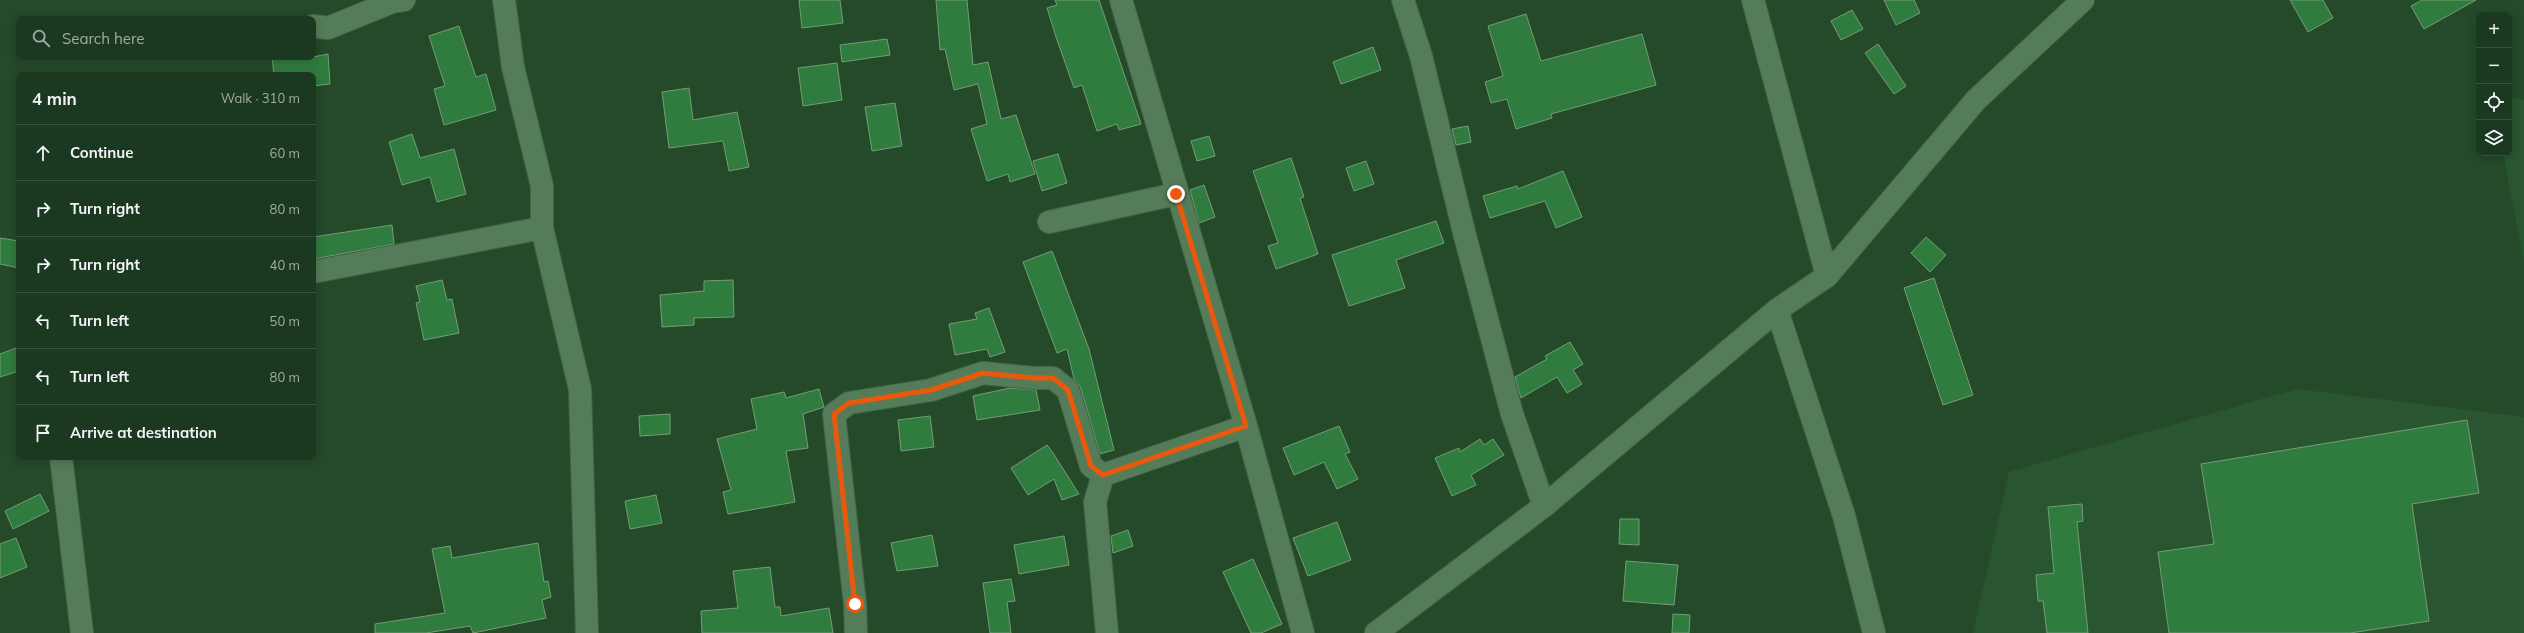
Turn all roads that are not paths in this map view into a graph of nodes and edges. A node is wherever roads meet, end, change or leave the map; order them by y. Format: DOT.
graph roads {
  1 [pos="404,0"];
  2 [pos="504,0"];
  3 [pos="1121,0"];
  4 [pos="1403,0"];
  5 [pos="1753,0"];
  6 [pos="2083,0"];
  7 [pos="316,26"];
  8 [pos="1176,194"];
  9 [pos="1049,222"];
  10 [pos="542,228"];
  11 [pos="316,271"];
  12 [pos="1827,276"];
  13 [pos="1777,310"];
  14 [pos="1246,426"];
  15 [pos="61,460"];
  16 [pos="1103,475"];
  17 [pos="1544,506"];
  18 [pos="82,633"];
  19 [pos="587,633"];
  20 [pos="856,633"];
  21 [pos="1107,633"];
  22 [pos="1303,633"];
  23 [pos="1376,633"];
  24 [pos="1874,633"];
  1 -- 7 [label="street"];
  2 -- 10 [label="street"];
  3 -- 8 [label="street"];
  4 -- 17 [label="street"];
  5 -- 12 [label="street"];
  6 -- 12 [label="street"];
  8 -- 9 [label="street"];
  8 -- 14 [label="street"];
  10 -- 11 [label="street"];
  10 -- 19 [label="street"];
  12 -- 13 [label="street"];
  13 -- 17 [label="street"];
  13 -- 24 [label="street"];
  14 -- 16 [label="street"];
  14 -- 22 [label="street"];
  15 -- 18 [label="street"];
  16 -- 20 [label="street"];
  16 -- 21 [label="street"];
  17 -- 23 [label="street"];
}
